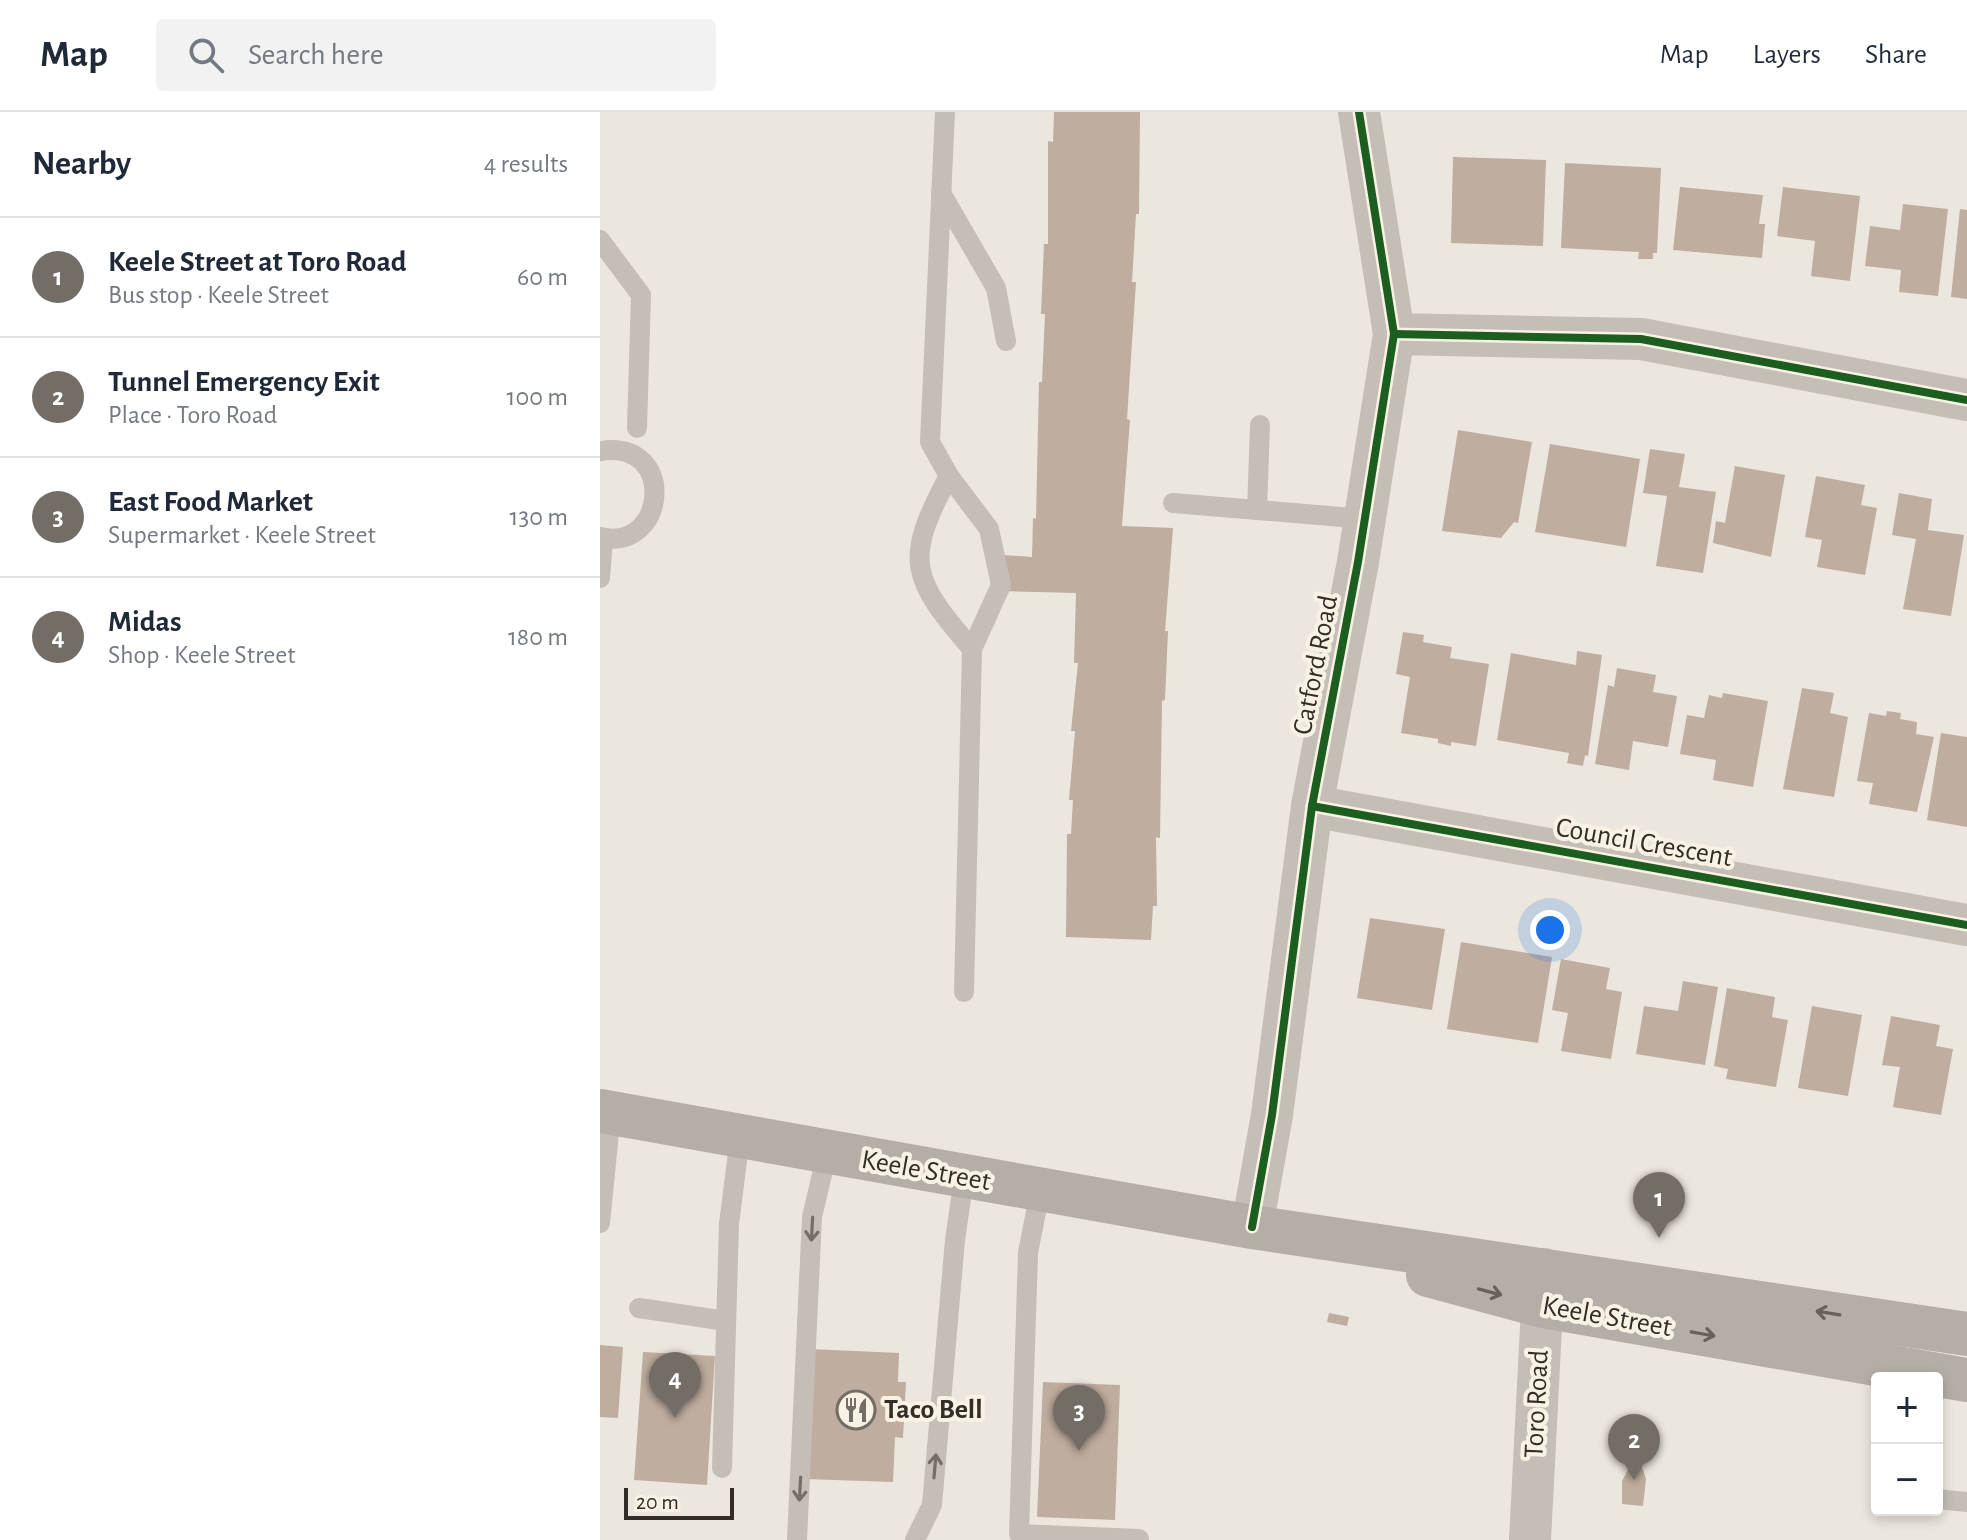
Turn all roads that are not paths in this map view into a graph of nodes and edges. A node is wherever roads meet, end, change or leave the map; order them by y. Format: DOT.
graph roads {
  1 [pos="945,112"];
  2 [pos="1359,112"];
  3 [pos="940,191"];
  4 [pos="600,240"];
  5 [pos="1394,334"];
  6 [pos="1006,341"];
  7 [pos="1967,400"];
  8 [pos="1260,425"];
  9 [pos="637,428"];
  10 [pos="600,451"];
  11 [pos="949,476"];
  12 [pos="1173,503"];
  13 [pos="1257,510"];
  14 [pos="1365,519"];
  15 [pos="602,538"];
  16 [pos="600,578"];
  17 [pos="972,649"];
  18 [pos="1312,806"];
  19 [pos="1967,925"];
  20 [pos="964,992"];
  21 [pos="606,1112"];
  22 [pos="740,1137"];
  23 [pos="827,1153"];
  24 [pos="964,1178"];
  25 [pos="1040,1191"];
  26 [pos="600,1223"];
  27 [pos="1252,1227"];
  28 [pos="1543,1287"];
  29 [pos="639,1308"];
  30 [pos="726,1321"];
  31 [pos="1967,1334"];
  32 [pos="1904,1372"];
  33 [pos="1943,1377"];
  34 [pos="1967,1380"];
  35 [pos="722,1468"];
  36 [pos="1943,1500"];
  37 [pos="1967,1502"];
  38 [pos="1139,1539"];
  39 [pos="797,1540"];
  40 [pos="915,1540"];
  41 [pos="1530,1540"];
  1 -- 3 [label="lane"];
  2 -- 5 [label="street, Catford Road"];
  3 -- 6 [label="lane"];
  3 -- 11 [label="lane"];
  4 -- 9 [label="lane"];
  5 -- 7 [label="street"];
  5 -- 14 [label="street, Catford Road"];
  8 -- 13 [label="lane"];
  10 -- 15 [label="lane"];
  11 -- 17 [label="lane"];
  11 -- 17 [label="lane"];
  12 -- 13 [label="lane"];
  13 -- 14 [label="lane"];
  14 -- 18 [label="street, Catford Road"];
  15 -- 16 [label="lane"];
  17 -- 20 [label="lane"];
  18 -- 19 [label="street, Council Crescent"];
  18 -- 27 [label="street, Catford Road"];
  21 -- 22 [label="main road, Keele Street"];
  21 -- 26 [label="lane"];
  22 -- 23 [label="main road, Keele Street"];
  22 -- 30 [label="lane"];
  23 -- 24 [label="main road, Keele Street"];
  23 -- 39 [label="lane, one-way"];
  24 -- 25 [label="main road, Keele Street"];
  40 -- 24 [label="lane, one-way"];
  25 -- 27 [label="main road, Keele Street"];
  25 -- 38 [label="lane"];
  27 -- 28 [label="main road, Keele Street"];
  31 -- 28 [label="main road, Keele Street, one-way"];
  28 -- 32 [label="main road, Keele Street, one-way"];
  28 -- 41 [label="street, Toro Road"];
  29 -- 30 [label="lane"];
  30 -- 35 [label="lane"];
  33 -- 34 [label="main road, Keele Street"];
  36 -- 37 [label="lane"];
}
